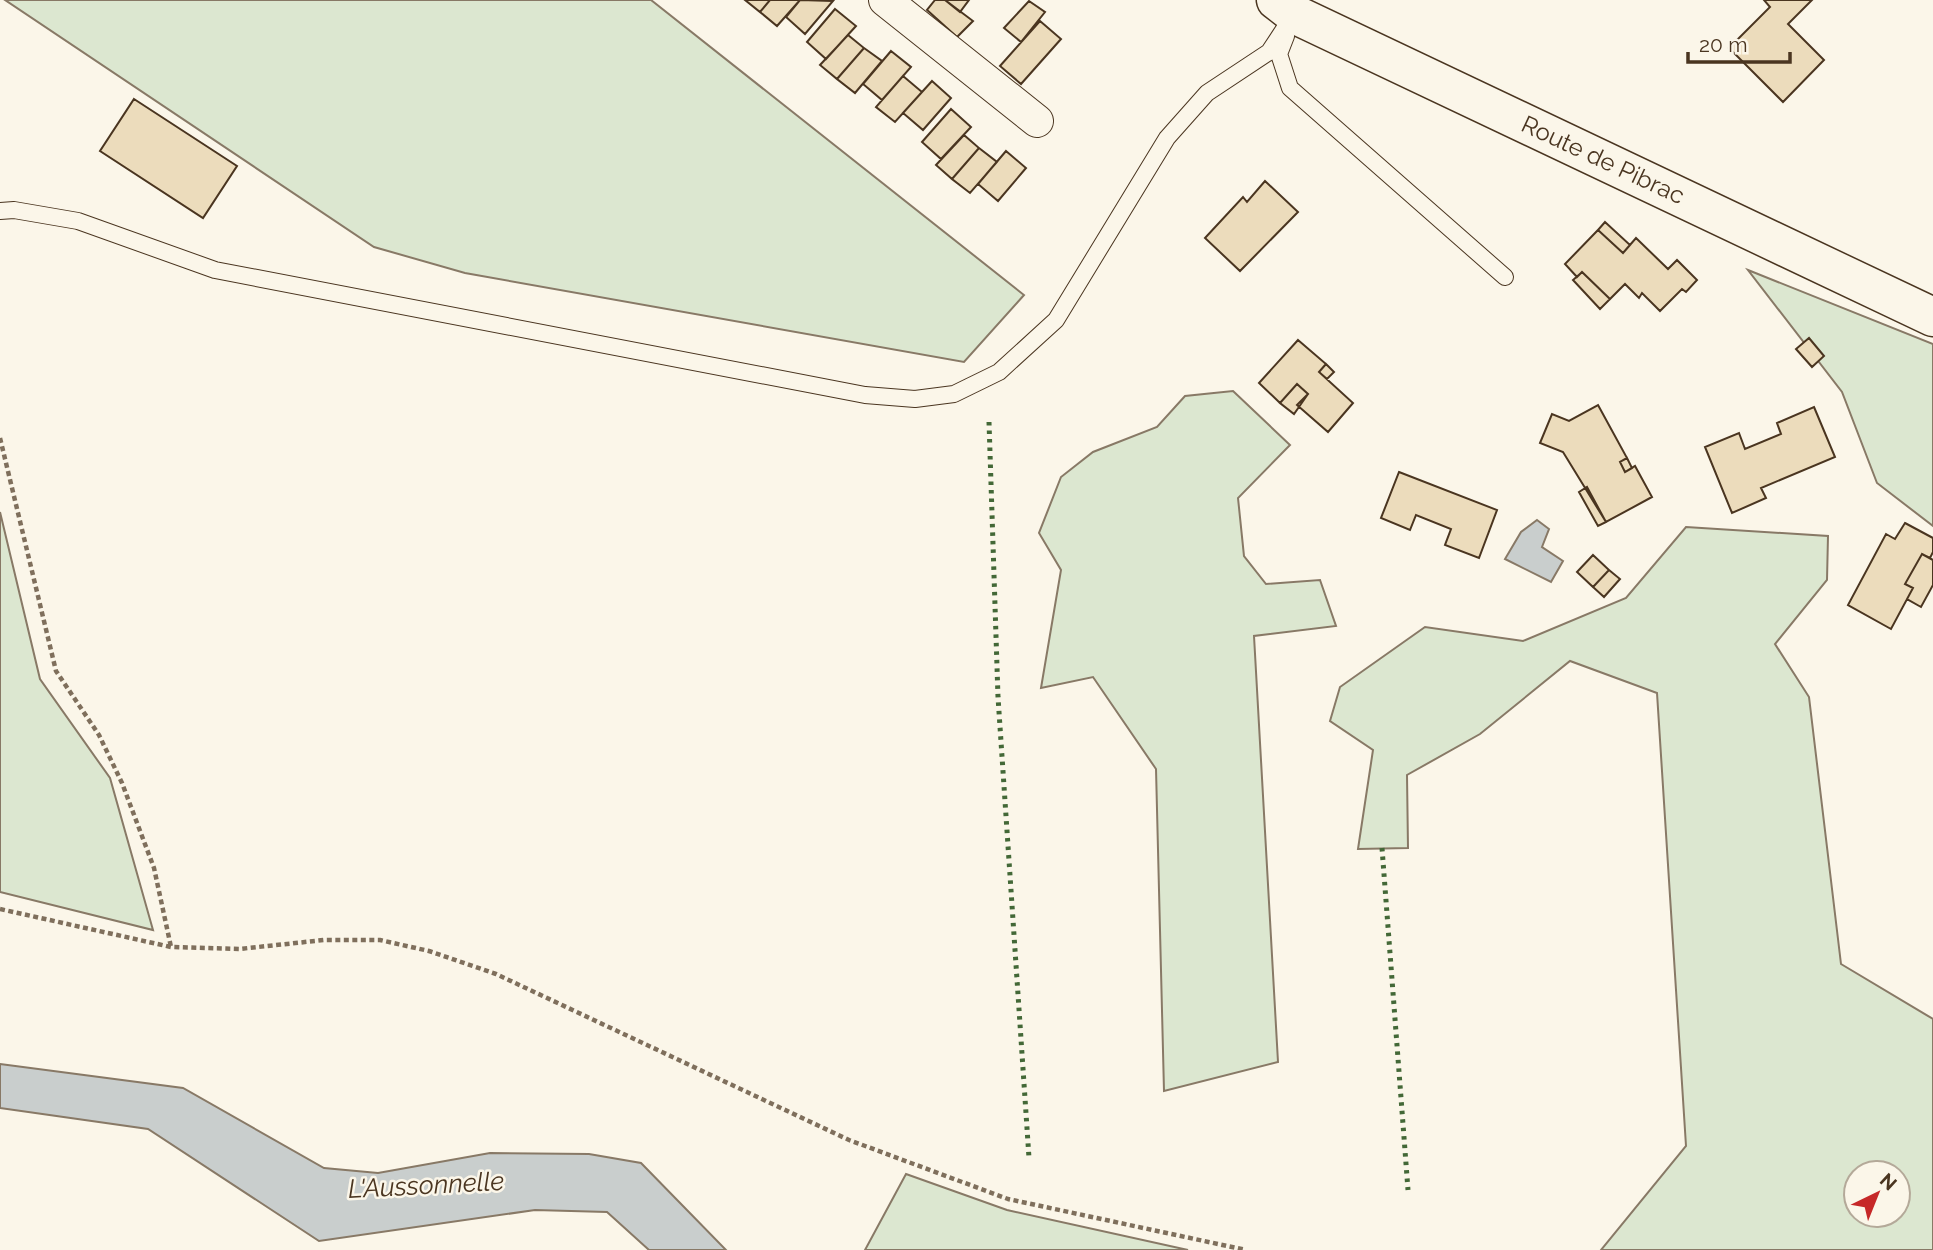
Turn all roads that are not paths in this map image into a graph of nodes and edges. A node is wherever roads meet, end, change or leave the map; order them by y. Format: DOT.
graph roads {
  1 [pos="885,0"];
  2 [pos="1285,7"];
  3 [pos="1037,121"];
  4 [pos="0,211"];
  5 [pos="1505,277"];
  6 [pos="1933,317"];
  1 -- 3 [label="street"];
  2 -- 4 [label="lane"];
  2 -- 5 [label="lane"];
  2 -- 6 [label="main road, Route de Pibrac"];
}
